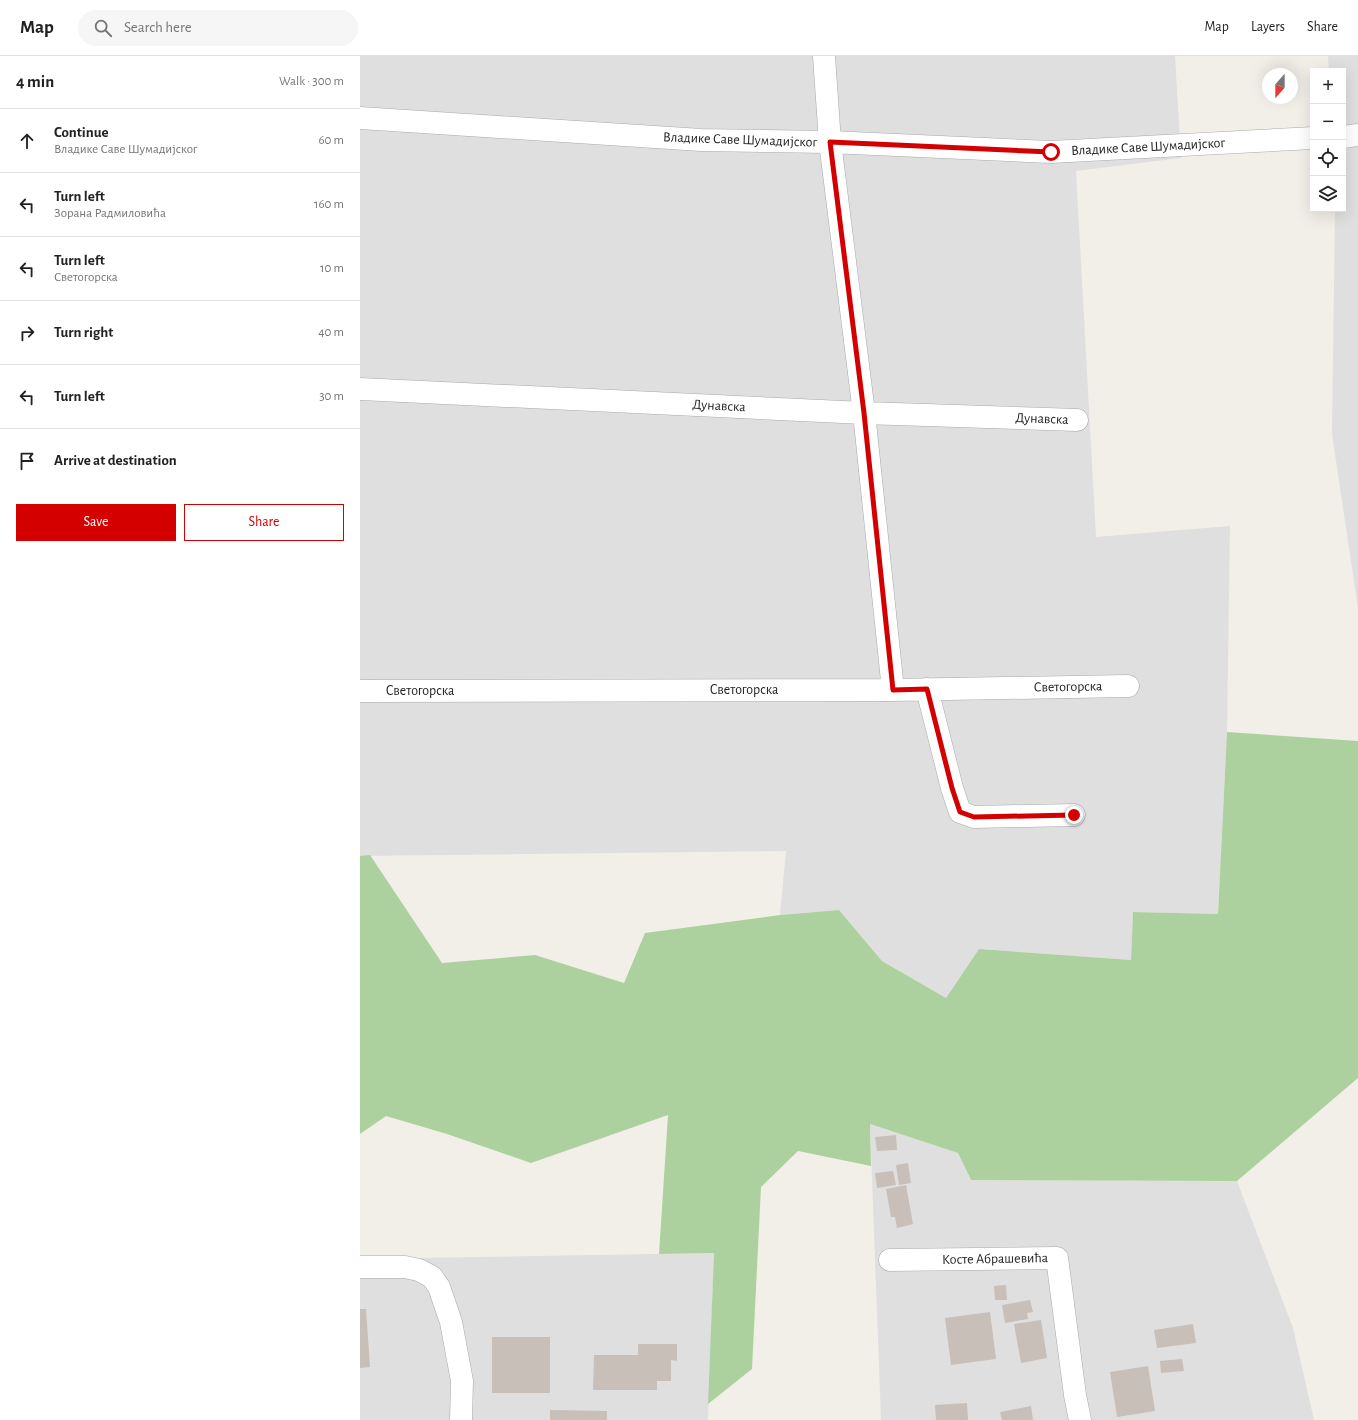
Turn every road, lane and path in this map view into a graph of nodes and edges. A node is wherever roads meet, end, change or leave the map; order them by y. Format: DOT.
graph roads {
  1 [pos="824,56"];
  2 [pos="360,118"];
  3 [pos="1358,136"];
  4 [pos="1346,137"];
  5 [pos="1310,138"];
  6 [pos="830,142"];
  7 [pos="360,389"];
  8 [pos="864,413"];
  9 [pos="1077,420"];
  10 [pos="1128,686"];
  11 [pos="927,689"];
  12 [pos="893,690"];
  13 [pos="360,691"];
  14 [pos="1074,815"];
  15 [pos="890,1260"];
  16 [pos="360,1267"];
  17 [pos="461,1420"];
  18 [pos="1080,1420"];
  1 -- 6 [label="street"];
  2 -- 6 [label="street, Владике Саве Шумадијског"];
  3 -- 4 [label="street"];
  5 -- 6 [label="street, Владике Саве Шумадијског"];
  6 -- 8 [label="street"];
  7 -- 8 [label="street, Дунавска"];
  8 -- 9 [label="street, Дунавска"];
  8 -- 12 [label="street"];
  10 -- 11 [label="street, Светогорска"];
  11 -- 12 [label="street, Светогорска"];
  11 -- 14 [label="street"];
  12 -- 13 [label="street, Светогорска"];
  15 -- 18 [label="street, Косте Абрашевића"];
  16 -- 17 [label="street"];
}
